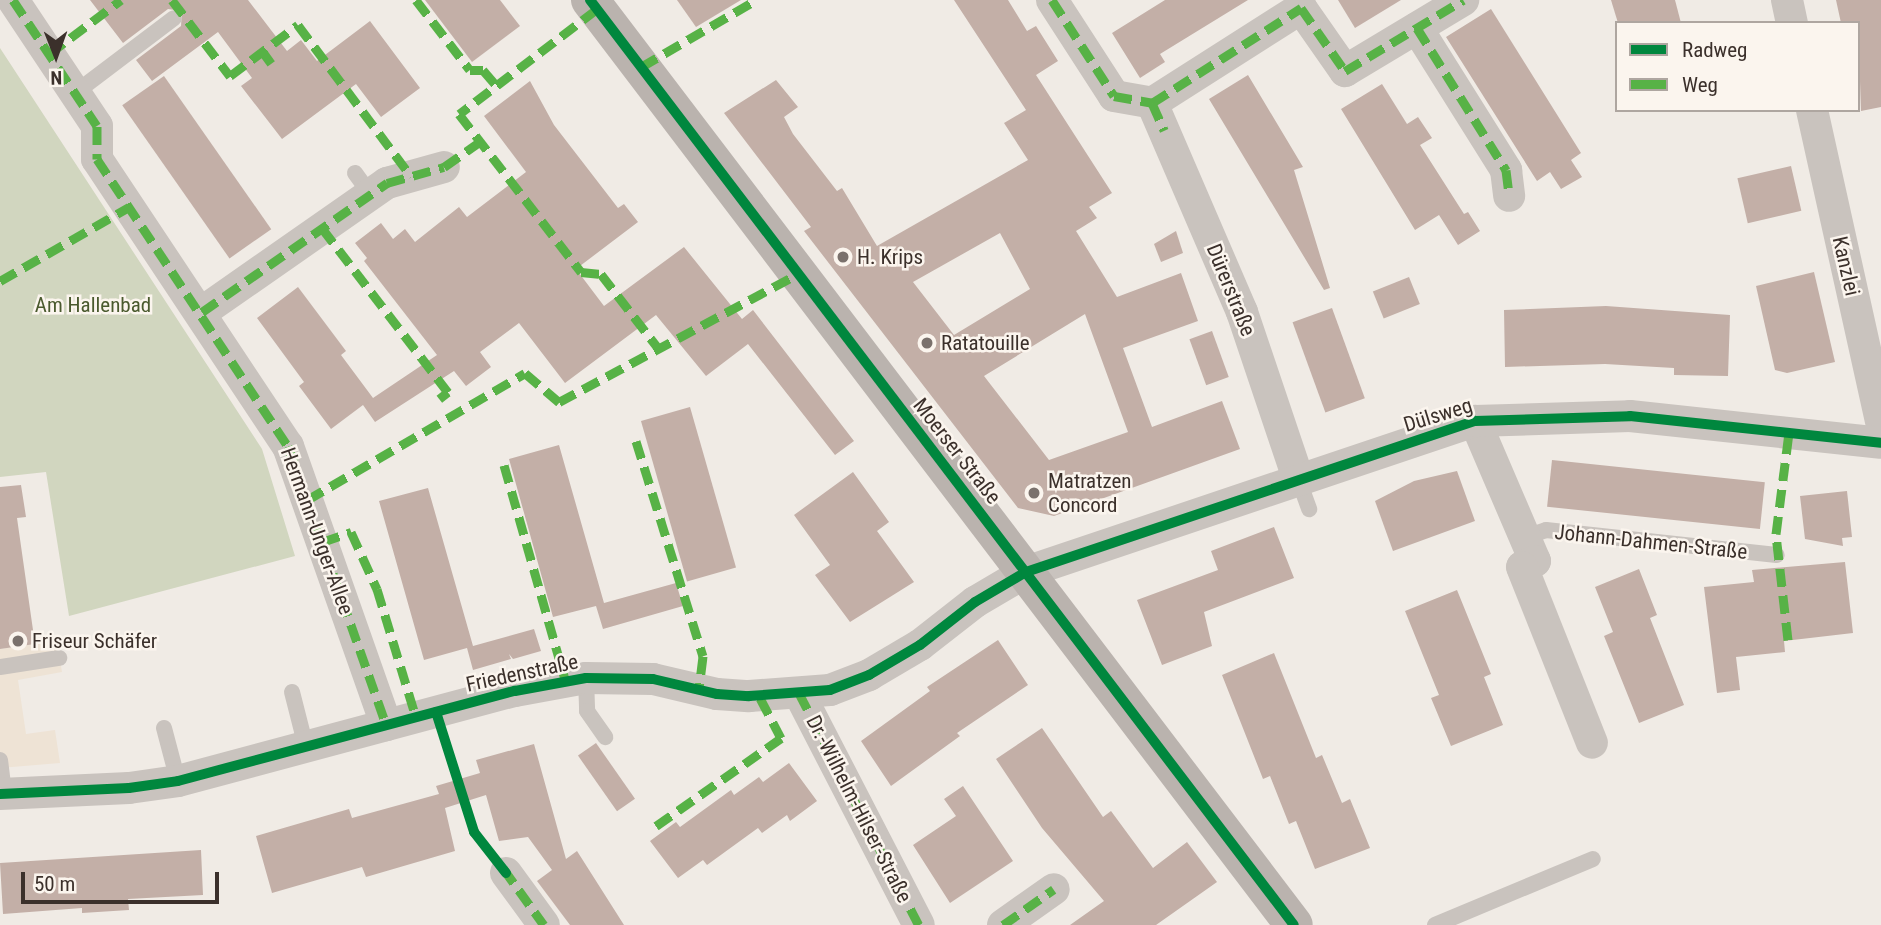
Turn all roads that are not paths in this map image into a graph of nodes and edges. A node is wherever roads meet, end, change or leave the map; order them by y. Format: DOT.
graph roads {
  1 [pos="12,0"];
  2 [pos="590,0"];
  3 [pos="1052,0"];
  4 [pos="1787,0"];
  5 [pos="1459,1"];
  6 [pos="174,18"];
  7 [pos="1792,21"];
  8 [pos="1418,28"];
  9 [pos="75,93"];
  10 [pos="1152,103"];
  11 [pos="1812,112"];
  12 [pos="444,167"];
  13 [pos="1509,196"];
  14 [pos="202,312"];
  15 [pos="1475,421"];
  16 [pos="1881,421"];
  17 [pos="1881,443"];
  18 [pos="1304,495"];
  19 [pos="1525,537"];
  20 [pos="1777,555"];
  21 [pos="1026,572"];
  22 [pos="59,658"];
  23 [pos="0,667"];
  24 [pos="586,678"];
  25 [pos="292,692"];
  26 [pos="799,693"];
  27 [pos="386,725"];
  28 [pos="164,728"];
  29 [pos="605,737"];
  30 [pos="1592,744"];
  31 [pos="306,747"];
  32 [pos="0,760"];
  33 [pos="178,781"];
  34 [pos="2,794"];
  35 [pos="1593,859"];
  36 [pos="506,873"];
  37 [pos="1054,889"];
  38 [pos="1001,922"];
  39 [pos="544,925"];
  40 [pos="920,925"];
  41 [pos="1294,925"];
  42 [pos="1436,925"];
  1 -- 9 [label="street, Hermann-Unger-Allee"];
  2 -- 21 [label="main road, Moerser Straße"];
  3 -- 10 [label="street"];
  4 -- 7 [label="street"];
  5 -- 8 [label="street"];
  6 -- 9 [label="lane"];
  8 -- 10 [label="street"];
  8 -- 13 [label="street"];
  9 -- 14 [label="street, Hermann-Unger-Allee"];
  10 -- 18 [label="street, Dürerstraße"];
  11 -- 16 [label="street, Kanzlei"];
  12 -- 14 [label="street"];
  14 -- 27 [label="street, Hermann-Unger-Allee"];
  15 -- 17 [label="street, Dülsweg"];
  15 -- 18 [label="street, Dülsweg"];
  15 -- 19 [label="street, Johann-Dahmen-Straße"];
  18 -- 21 [label="street, Dülsweg"];
  19 -- 20 [label="lane, Johann-Dahmen-Straße"];
  19 -- 30 [label="street, Johann-Dahmen-Straße"];
  21 -- 26 [label="street, Friedenstraße"];
  21 -- 41 [label="main road, Moerser Straße"];
  22 -- 23 [label="lane"];
  24 -- 26 [label="street, Friedenstraße"];
  24 -- 27 [label="street, Friedenstraße"];
  24 -- 29 [label="lane"];
  25 -- 31 [label="lane"];
  26 -- 40 [label="street, Dr.-Wilhelm-Hilser-Straße"];
  27 -- 31 [label="street, Friedenstraße"];
  28 -- 33 [label="lane"];
  31 -- 33 [label="street, Friedenstraße"];
  32 -- 34 [label="lane"];
  33 -- 34 [label="street, Friedenstraße"];
  35 -- 42 [label="lane"];
  36 -- 39 [label="street"];
  37 -- 38 [label="street"];
}
